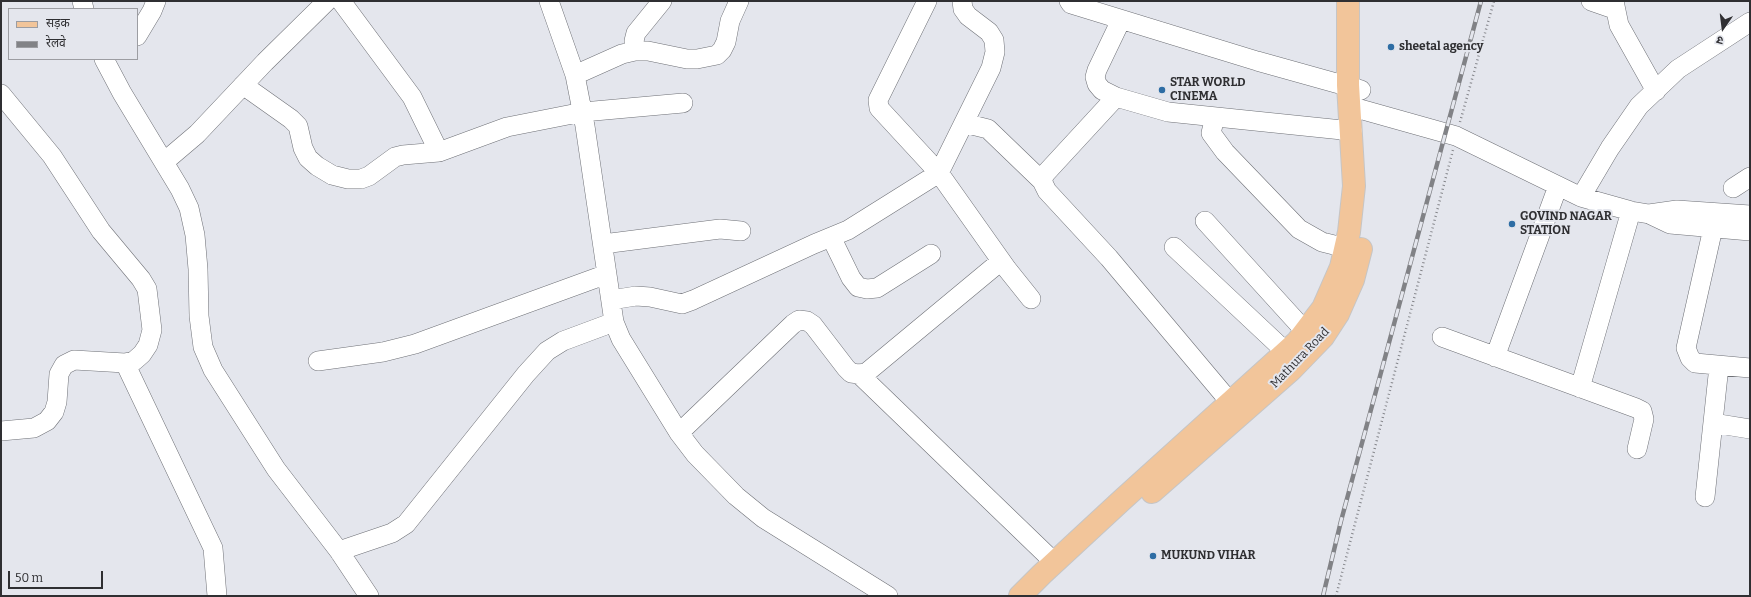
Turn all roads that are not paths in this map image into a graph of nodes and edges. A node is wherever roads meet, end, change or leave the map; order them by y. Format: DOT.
graph roads {
  1 [pos="156,1"];
  2 [pos="326,1"];
  3 [pos="342,1"];
  4 [pos="550,1"];
  5 [pos="662,1"];
  6 [pos="739,1"];
  7 [pos="927,1"];
  8 [pos="962,1"];
  9 [pos="1348,1"];
  10 [pos="1362,1"];
  11 [pos="1591,1"];
  12 [pos="1067,2"];
  13 [pos="1614,5"];
  14 [pos="1120,20"];
  15 [pos="1750,22"];
  16 [pos="138,34"];
  17 [pos="635,51"];
  18 [pos="107,60"];
  19 [pos="575,75"];
  20 [pos="243,85"];
  21 [pos="1656,91"];
  22 [pos="1,94"];
  23 [pos="1116,97"];
  24 [pos="1355,98"];
  25 [pos="683,103"];
  26 [pos="582,112"];
  27 [pos="1215,117"];
  28 [pos="964,123"];
  29 [pos="1352,131"];
  30 [pos="439,152"];
  31 [pos="164,162"];
  32 [pos="939,173"];
  33 [pos="1750,177"];
  34 [pos="1042,181"];
  35 [pos="1558,186"];
  36 [pos="1733,188"];
  37 [pos="1581,198"];
  38 [pos="1640,213"];
  39 [pos="1750,214"];
  40 [pos="1205,221"];
  41 [pos="1713,228"];
  42 [pos="741,231"];
  43 [pos="1750,231"];
  44 [pos="831,237"];
  45 [pos="603,244"];
  46 [pos="1174,247"];
  47 [pos="1346,248"];
  48 [pos="931,254"];
  49 [pos="1001,262"];
  50 [pos="607,274"];
  51 [pos="1031,299"];
  52 [pos="611,300"];
  53 [pos="614,322"];
  54 [pos="1306,331"];
  55 [pos="1442,337"];
  56 [pos="1286,352"];
  57 [pos="1495,357"];
  58 [pos="318,361"];
  59 [pos="126,363"];
  60 [pos="1719,366"];
  61 [pos="1750,368"];
  62 [pos="859,374"];
  63 [pos="1580,388"];
  64 [pos="1230,402"];
  65 [pos="1713,423"];
  66 [pos="1750,428"];
  67 [pos="1,431"];
  68 [pos="679,433"];
  69 [pos="1636,449"];
  70 [pos="1705,497"];
  71 [pos="1127,505"];
  72 [pos="339,551"];
  73 [pos="1054,562"];
  74 [pos="217,596"];
  75 [pos="370,596"];
  76 [pos="888,596"];
  77 [pos="1020,596"];
  78 [pos="1040,596"];
  1 -- 16 [label="street"];
  2 -- 20 [label="street"];
  3 -- 30 [label="street"];
  4 -- 19 [label="street"];
  5 -- 17 [label="street"];
  6 -- 17 [label="street"];
  7 -- 32 [label="street"];
  8 -- 28 [label="street"];
  9 -- 24 [label="main road"];
  10 -- 24 [label="main road, Mathura Road"];
  11 -- 13 [label="street"];
  12 -- 14 [label="street"];
  13 -- 21 [label="street"];
  14 -- 23 [label="street"];
  14 -- 24 [label="street"];
  15 -- 21 [label="street"];
  17 -- 19 [label="street"];
  18 -- 31 [label="street"];
  19 -- 26 [label="street"];
  20 -- 30 [label="street"];
  20 -- 31 [label="street"];
  21 -- 37 [label="street"];
  22 -- 59 [label="street"];
  23 -- 27 [label="street"];
  23 -- 34 [label="street"];
  24 -- 29 [label="main road, Mathura Road"];
  24 -- 35 [label="street"];
  24 -- 71 [label="main road, Mathura Road"];
  25 -- 26 [label="street"];
  26 -- 30 [label="street"];
  26 -- 45 [label="street"];
  27 -- 29 [label="street"];
  27 -- 47 [label="street"];
  28 -- 32 [label="street"];
  28 -- 34 [label="street"];
  29 -- 47 [label="main road, Mathura Road"];
  31 -- 72 [label="street"];
  32 -- 44 [label="street"];
  32 -- 49 [label="street"];
  33 -- 36 [label="street"];
  34 -- 64 [label="street"];
  35 -- 37 [label="street"];
  35 -- 57 [label="street"];
  37 -- 38 [label="street"];
  38 -- 39 [label="street"];
  38 -- 41 [label="street"];
  38 -- 63 [label="street"];
  40 -- 54 [label="street"];
  41 -- 43 [label="street"];
  41 -- 60 [label="street"];
  42 -- 45 [label="street"];
  44 -- 48 [label="street"];
  44 -- 52 [label="street"];
  45 -- 50 [label="street"];
  46 -- 56 [label="street"];
  47 -- 54 [label="main road, Mathura Road"];
  49 -- 51 [label="street"];
  49 -- 62 [label="street"];
  50 -- 52 [label="street"];
  50 -- 58 [label="street"];
  52 -- 53 [label="street"];
  53 -- 68 [label="street"];
  53 -- 72 [label="street"];
  54 -- 56 [label="main road, Mathura Road"];
  55 -- 57 [label="street"];
  56 -- 64 [label="main road, Mathura Road"];
  57 -- 63 [label="street"];
  59 -- 67 [label="street"];
  59 -- 74 [label="street"];
  60 -- 61 [label="street"];
  60 -- 65 [label="street"];
  62 -- 68 [label="street"];
  62 -- 73 [label="street"];
  63 -- 69 [label="street"];
  64 -- 71 [label="main road, Mathura Road"];
  65 -- 66 [label="street"];
  65 -- 70 [label="street"];
  68 -- 76 [label="street"];
  71 -- 73 [label="main road, Mathura Road"];
  71 -- 78 [label="main road, Mathura Road"];
  72 -- 75 [label="street"];
  73 -- 77 [label="main road, Mathura Road"];
}
